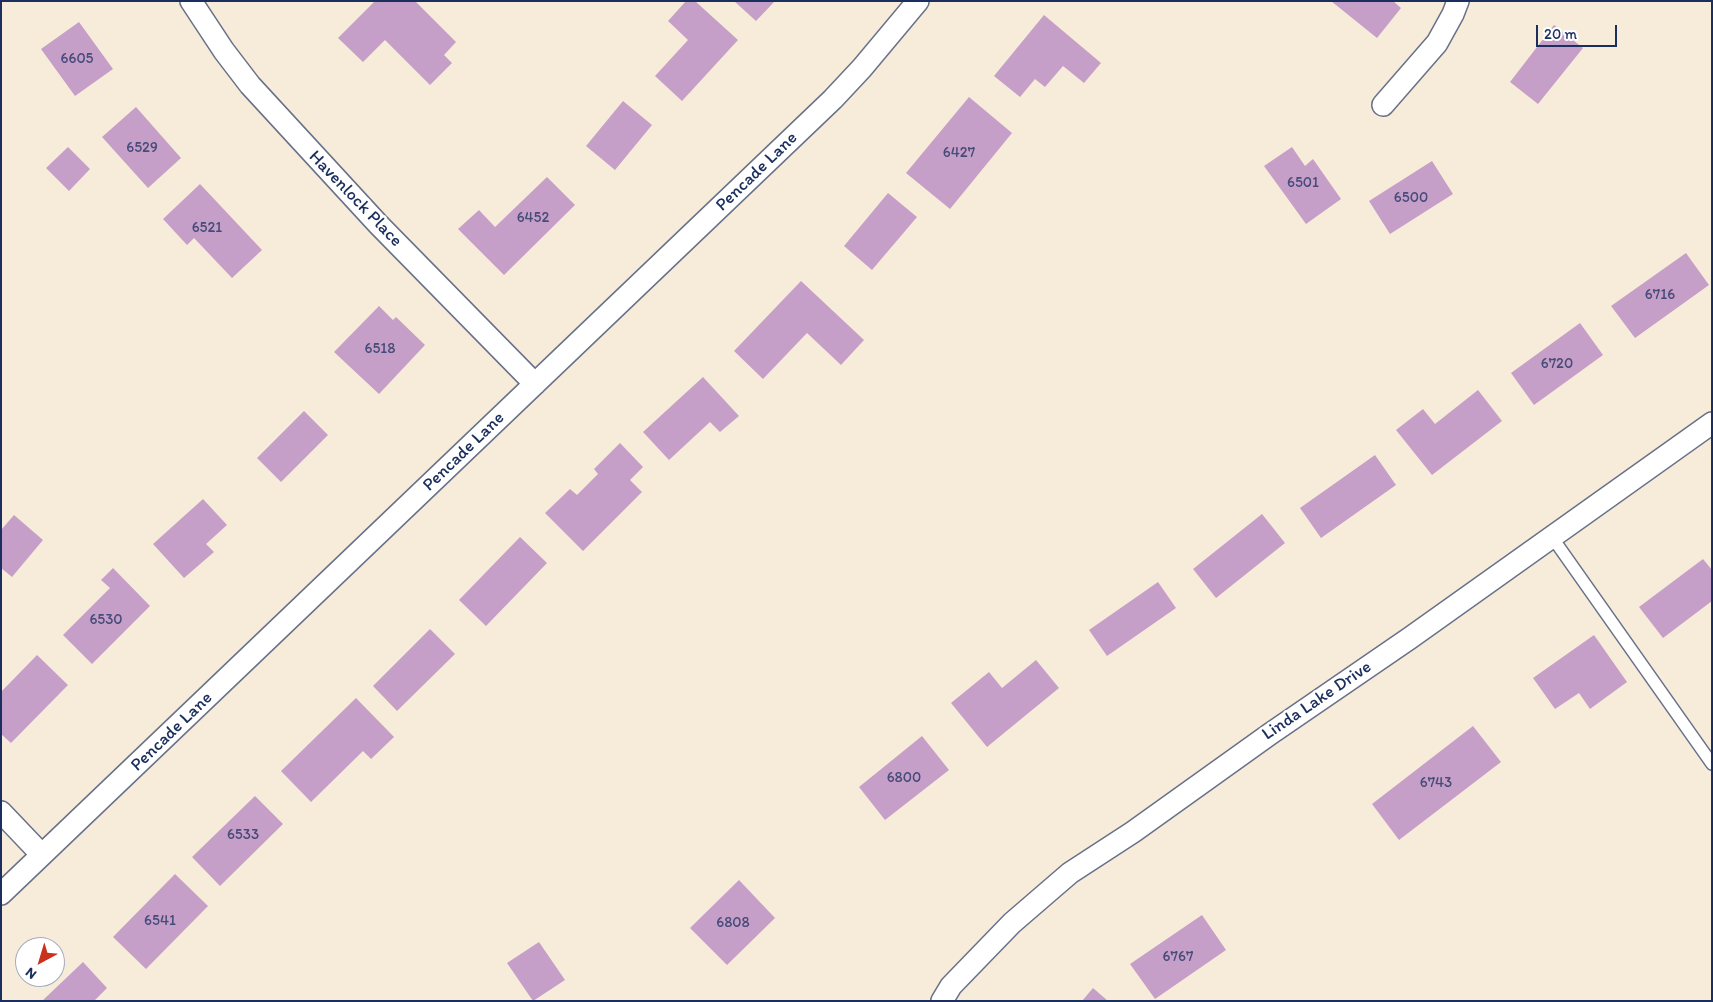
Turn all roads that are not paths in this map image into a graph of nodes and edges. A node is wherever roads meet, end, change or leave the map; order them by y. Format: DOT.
graph roads {
  1 [pos="190,1"];
  2 [pos="918,1"];
  3 [pos="1458,1"];
  4 [pos="1383,105"];
  5 [pos="535,384"];
  6 [pos="1712,423"];
  7 [pos="1552,537"];
  8 [pos="1712,764"];
  9 [pos="1,812"];
  10 [pos="42,855"];
  11 [pos="1,894"];
  12 [pos="942,1001"];
  1 -- 5 [label="street, Havenlock Place"];
  2 -- 5 [label="street, Pencade Lane"];
  3 -- 4 [label="street"];
  5 -- 10 [label="street, Pencade Lane"];
  6 -- 7 [label="street, Linda Lake Drive"];
  7 -- 8 [label="lane"];
  7 -- 12 [label="street, Linda Lake Drive"];
  9 -- 10 [label="street"];
  10 -- 11 [label="street, Pencade Lane"];
}
